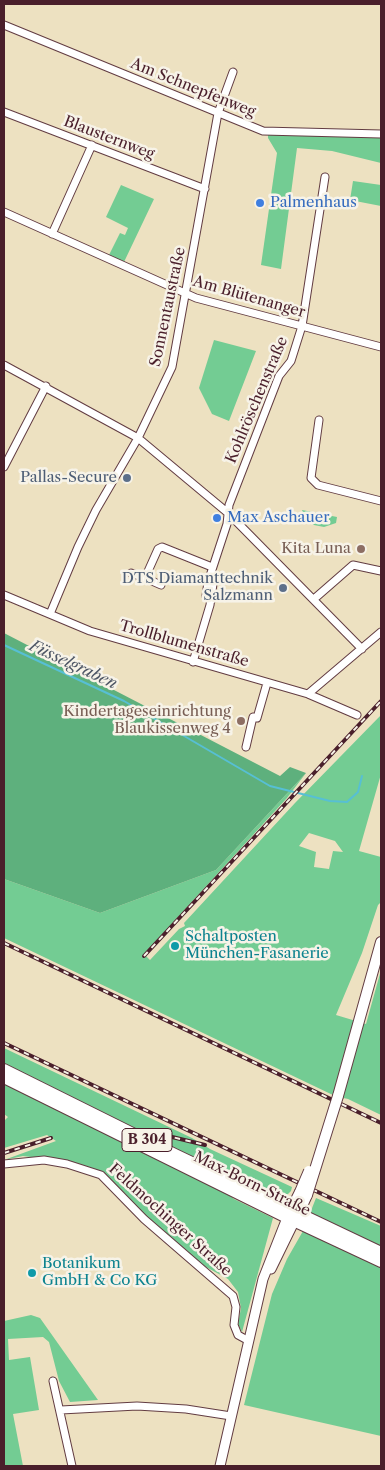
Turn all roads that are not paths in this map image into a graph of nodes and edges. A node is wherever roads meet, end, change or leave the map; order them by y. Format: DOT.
graph roads {
  1 [pos="4,25"];
  2 [pos="233,72"];
  3 [pos="4,112"];
  4 [pos="218,113"];
  5 [pos="381,134"];
  6 [pos="92,145"];
  7 [pos="325,178"];
  8 [pos="205,189"];
  9 [pos="4,212"];
  10 [pos="52,234"];
  11 [pos="186,294"];
  12 [pos="302,326"];
  13 [pos="381,347"];
  14 [pos="4,364"];
  15 [pos="46,386"];
  16 [pos="319,420"];
  17 [pos="138,438"];
  18 [pos="4,466"];
  19 [pos="381,501"];
  20 [pos="228,513"];
  21 [pos="212,568"];
  22 [pos="381,571"];
  23 [pos="131,573"];
  24 [pos="145,578"];
  25 [pos="161,586"];
  26 [pos="4,595"];
  27 [pos="314,599"];
  28 [pos="50,614"];
  29 [pos="381,632"];
  30 [pos="362,649"];
  31 [pos="194,662"];
  32 [pos="267,683"];
  33 [pos="308,694"];
  34 [pos="358,715"];
  35 [pos="246,747"];
  36 [pos="381,942"];
  37 [pos="4,1069"];
  38 [pos="4,1078"];
  39 [pos="4,1164"];
  40 [pos="293,1215"];
  41 [pos="381,1252"];
  42 [pos="381,1262"];
  43 [pos="249,1341"];
  44 [pos="54,1381"];
  45 [pos="61,1410"];
  46 [pos="231,1416"];
  47 [pos="72,1466"];
  48 [pos="220,1466"];
  1 -- 4 [label="street, Am Schnepfenweg"];
  2 -- 4 [label="street, Sonnentaustraße"];
  3 -- 6 [label="street, Blausternweg"];
  4 -- 5 [label="street, Am Schnepfenweg"];
  4 -- 8 [label="street, Sonnentaustraße"];
  6 -- 8 [label="street, Blausternweg"];
  6 -- 10 [label="street"];
  7 -- 12 [label="street, Kohlröschenstraße"];
  8 -- 11 [label="street, Sonnentaustraße"];
  9 -- 10 [label="street, Am Blütenanger"];
  10 -- 11 [label="street, Am Blütenanger"];
  11 -- 12 [label="street, Am Blütenanger"];
  11 -- 17 [label="street, Sonnentaustraße"];
  12 -- 13 [label="street, Am Blütenanger"];
  12 -- 20 [label="street, Kohlröschenstraße"];
  14 -- 15 [label="street"];
  15 -- 17 [label="street"];
  15 -- 18 [label="street"];
  16 -- 19 [label="street"];
  17 -- 20 [label="street"];
  17 -- 28 [label="street, Sonnentaustraße"];
  20 -- 21 [label="street, Kohlröschenstraße"];
  20 -- 27 [label="street"];
  21 -- 24 [label="street"];
  21 -- 31 [label="street, Kohlröschenstraße"];
  22 -- 27 [label="street"];
  23 -- 24 [label="street"];
  24 -- 25 [label="street"];
  26 -- 28 [label="street, Trollblumenstraße"];
  27 -- 30 [label="street"];
  28 -- 31 [label="street, Trollblumenstraße"];
  29 -- 30 [label="street"];
  30 -- 33 [label="street"];
  31 -- 32 [label="street, Trollblumenstraße"];
  32 -- 33 [label="street, Trollblumenstraße"];
  32 -- 35 [label="street"];
  33 -- 34 [label="street, Trollblumenstraße"];
  36 -- 40 [label="main road, bridge"];
  37 -- 40 [label="main road, Max-Born-Straße / B 304"];
  38 -- 40 [label="main road, Max-Born-Straße / B 304"];
  39 -- 43 [label="street, Feldmochinger Straße"];
  40 -- 41 [label="main road, Max-Born-Straße / B 304"];
  40 -- 42 [label="main road, Max-Born-Straße / B 304"];
  40 -- 43 [label="street"];
  43 -- 46 [label="street"];
  44 -- 45 [label="street"];
  45 -- 46 [label="street"];
  45 -- 47 [label="street"];
  46 -- 48 [label="street"];
}
